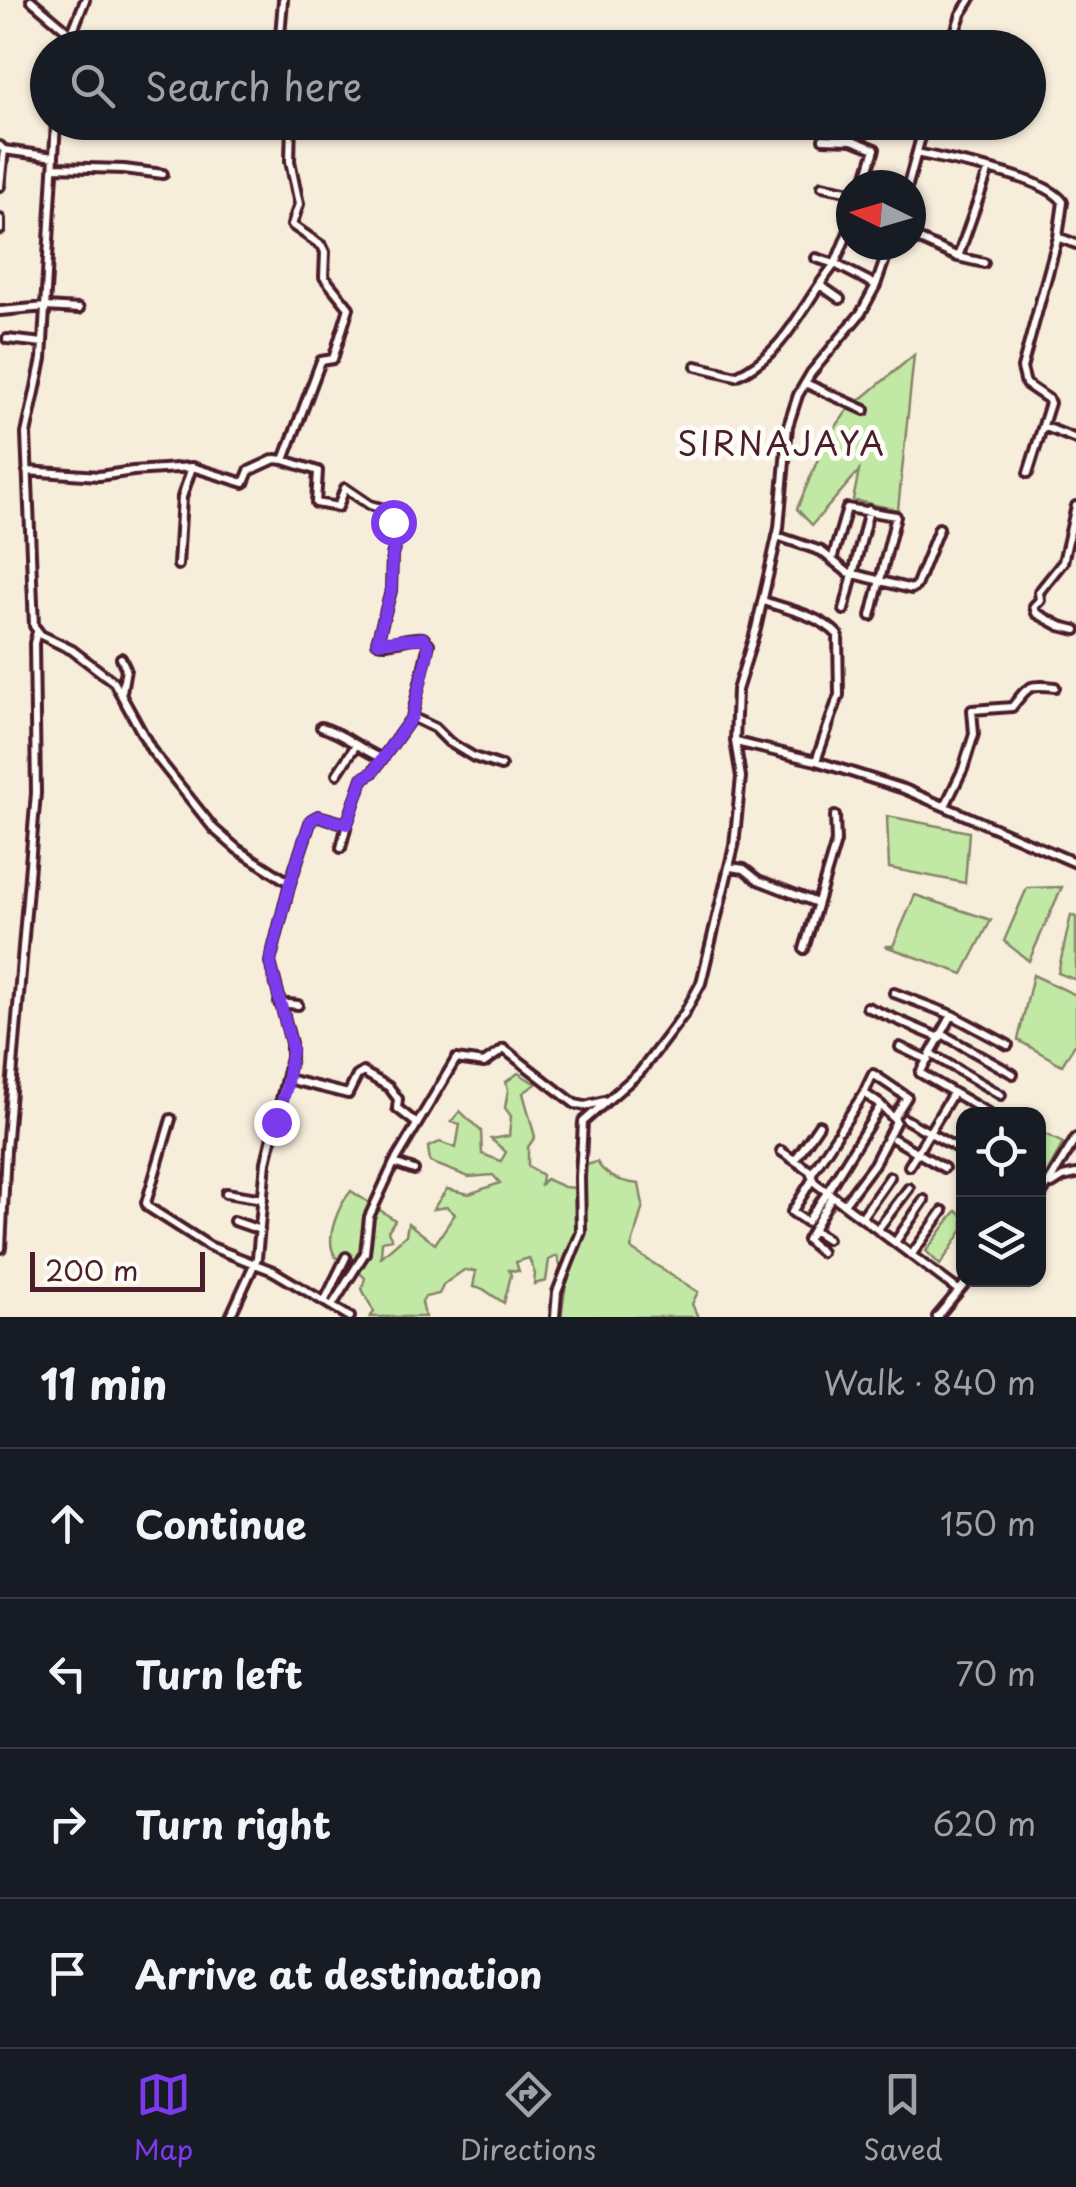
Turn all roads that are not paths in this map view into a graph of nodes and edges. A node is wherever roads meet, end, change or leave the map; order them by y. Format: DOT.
graph roads {
  1 [pos="31,0"];
  2 [pos="85,0"];
  3 [pos="283,0"];
  4 [pos="970,0"];
  5 [pos="66,30"];
  6 [pos="71,30"];
  7 [pos="280,30"];
  8 [pos="956,30"];
  9 [pos="55,140"];
  10 [pos="291,140"];
  11 [pos="852,140"];
  12 [pos="920,140"];
  13 [pos="2,148"];
  14 [pos="917,153"];
  15 [pos="54,157"];
  16 [pos="54,167"];
  17 [pos="989,169"];
  18 [pos="869,170"];
  19 [pos="912,170"];
  20 [pos="163,174"];
  21 [pos="0,186"];
  22 [pos="822,186"];
  23 [pos="836,189"];
  24 [pos="0,219"];
  25 [pos="0,230"];
  26 [pos="1058,237"];
  27 [pos="926,242"];
  28 [pos="1076,244"];
  29 [pos="958,256"];
  30 [pos="816,258"];
  31 [pos="837,260"];
  32 [pos="885,260"];
  33 [pos="984,263"];
  34 [pos="835,264"];
  35 [pos="820,285"];
  36 [pos="876,285"];
  37 [pos="840,299"];
  38 [pos="46,306"];
  39 [pos="78,309"];
  40 [pos="0,311"];
  41 [pos="7,340"];
  42 [pos="43,342"];
  43 [pos="696,366"];
  44 [pos="806,382"];
  45 [pos="865,410"];
  46 [pos="1043,426"];
  47 [pos="1076,439"];
  48 [pos="284,460"];
  49 [pos="192,467"];
  50 [pos="27,471"];
  51 [pos="1028,473"];
  52 [pos="1076,506"];
  53 [pos="869,510"];
  54 [pos="939,528"];
  55 [pos="778,536"];
  56 [pos="832,562"];
  57 [pos="178,565"];
  58 [pos="852,573"];
  59 [pos="879,581"];
  60 [pos="762,601"];
  61 [pos="844,610"];
  62 [pos="871,616"];
  63 [pos="1076,630"];
  64 [pos="37,632"];
  65 [pos="121,658"];
  66 [pos="1055,687"];
  67 [pos="122,693"];
  68 [pos="412,717"];
  69 [pos="322,727"];
  70 [pos="735,741"];
  71 [pos="356,745"];
  72 [pos="381,758"];
  73 [pos="816,761"];
  74 [pos="501,766"];
  75 [pos="337,774"];
  76 [pos="945,806"];
  77 [pos="835,816"];
  78 [pos="347,824"];
  79 [pos="341,848"];
  80 [pos="1076,864"];
  81 [pos="730,867"];
  82 [pos="290,883"];
  83 [pos="817,903"];
  84 [pos="804,949"];
  85 [pos="894,992"];
  86 [pos="279,1003"];
  87 [pos="298,1005"];
  88 [pos="867,1006"];
  89 [pos="952,1015"];
  90 [pos="941,1036"];
  91 [pos="1008,1045"];
  92 [pos="900,1048"];
  93 [pos="929,1057"];
  94 [pos="1013,1074"];
  95 [pos="288,1080"];
  96 [pos="864,1093"];
  97 [pos="953,1093"];
  98 [pos="1001,1095"];
  99 [pos="605,1100"];
  100 [pos="881,1105"];
  101 [pos="978,1107"];
  102 [pos="894,1116"];
  103 [pos="170,1119"];
  104 [pos="905,1119"];
  105 [pos="416,1123"];
  106 [pos="819,1125"];
  107 [pos="930,1133"];
  108 [pos="1076,1138"];
  109 [pos="894,1139"];
  110 [pos="956,1148"];
  111 [pos="781,1151"];
  112 [pos="918,1153"];
  113 [pos="795,1160"];
  114 [pos="394,1163"];
  115 [pos="909,1166"];
  116 [pos="944,1168"];
  117 [pos="414,1170"];
  118 [pos="1076,1174"];
  119 [pos="812,1176"];
  120 [pos="890,1177"];
  121 [pos="909,1188"];
  122 [pos="1047,1188"];
  123 [pos="226,1193"];
  124 [pos="828,1194"];
  125 [pos="263,1199"];
  126 [pos="924,1200"];
  127 [pos="844,1204"];
  128 [pos="943,1211"];
  129 [pos="862,1217"];
  130 [pos="234,1222"];
  131 [pos="878,1229"];
  132 [pos="260,1230"];
  133 [pos="813,1230"];
  134 [pos="826,1239"];
  135 [pos="896,1241"];
  136 [pos="1,1248"];
  137 [pos="821,1252"];
  138 [pos="912,1254"];
  139 [pos="346,1257"];
  140 [pos="255,1263"];
  141 [pos="961,1287"];
  142 [pos="958,1290"];
  143 [pos="329,1302"];
  144 [pos="230,1317"];
  145 [pos="350,1317"];
  146 [pos="555,1317"];
  147 [pos="937,1317"];
  1 -- 5 [label="street"];
  2 -- 6 [label="street"];
  3 -- 7 [label="street"];
  4 -- 8 [label="street"];
  9 -- 15 [label="street"];
  10 -- 48 [label="street"];
  11 -- 18 [label="street"];
  12 -- 14 [label="street"];
  13 -- 15 [label="street"];
  13 -- 21 [label="street"];
  14 -- 17 [label="street"];
  14 -- 19 [label="street"];
  15 -- 16 [label="street"];
  16 -- 20 [label="street"];
  16 -- 38 [label="street"];
  17 -- 26 [label="street"];
  17 -- 29 [label="street"];
  22 -- 23 [label="street"];
  24 -- 25 [label="street"];
  26 -- 28 [label="street"];
  26 -- 46 [label="street"];
  27 -- 29 [label="street"];
  29 -- 33 [label="street"];
  30 -- 34 [label="street"];
  31 -- 34 [label="street"];
  32 -- 36 [label="street"];
  34 -- 35 [label="street"];
  34 -- 36 [label="street"];
  35 -- 37 [label="street"];
  35 -- 43 [label="street"];
  36 -- 44 [label="street"];
  38 -- 39 [label="street"];
  38 -- 40 [label="street"];
  38 -- 42 [label="street"];
  41 -- 42 [label="street"];
  42 -- 50 [label="street"];
  44 -- 45 [label="street"];
  44 -- 55 [label="street"];
  46 -- 47 [label="street"];
  46 -- 51 [label="street"];
  48 -- 49 [label="street"];
  48 -- 68 [label="street"];
  49 -- 50 [label="street"];
  49 -- 57 [label="street"];
  50 -- 64 [label="street"];
  52 -- 63 [label="street"];
  53 -- 56 [label="street"];
  53 -- 58 [label="street"];
  53 -- 59 [label="street"];
  54 -- 59 [label="street"];
  55 -- 56 [label="street"];
  55 -- 60 [label="street"];
  56 -- 58 [label="street"];
  58 -- 59 [label="street"];
  58 -- 61 [label="street"];
  59 -- 62 [label="street"];
  60 -- 70 [label="street"];
  60 -- 73 [label="street"];
  64 -- 67 [label="street"];
  64 -- 136 [label="street"];
  65 -- 67 [label="street"];
  66 -- 76 [label="street"];
  67 -- 82 [label="street"];
  68 -- 72 [label="street"];
  68 -- 74 [label="street"];
  69 -- 71 [label="street"];
  70 -- 73 [label="street"];
  70 -- 81 [label="street"];
  71 -- 72 [label="street"];
  71 -- 75 [label="street"];
  72 -- 78 [label="street"];
  73 -- 76 [label="street"];
  76 -- 80 [label="street"];
  77 -- 83 [label="street"];
  78 -- 79 [label="street"];
  78 -- 82 [label="street"];
  81 -- 83 [label="street"];
  81 -- 99 [label="street"];
  82 -- 86 [label="street"];
  83 -- 84 [label="street"];
  85 -- 89 [label="street"];
  86 -- 87 [label="street"];
  86 -- 95 [label="street"];
  88 -- 90 [label="street"];
  89 -- 90 [label="street"];
  89 -- 91 [label="street"];
  90 -- 93 [label="street"];
  90 -- 94 [label="street"];
  92 -- 93 [label="street"];
  93 -- 97 [label="street"];
  93 -- 98 [label="street"];
  95 -- 105 [label="street"];
  95 -- 125 [label="street"];
  96 -- 100 [label="street"];
  96 -- 102 [label="street"];
  96 -- 119 [label="street"];
  97 -- 101 [label="street"];
  97 -- 107 [label="street"];
  99 -- 105 [label="street"];
  99 -- 146 [label="street"];
  100 -- 102 [label="street"];
  100 -- 124 [label="street"];
  102 -- 127 [label="street"];
  103 -- 140 [label="street"];
  104 -- 107 [label="street"];
  105 -- 114 [label="street"];
  106 -- 113 [label="street"];
  107 -- 110 [label="street"];
  107 -- 112 [label="street"];
  108 -- 122 [label="street"];
  109 -- 112 [label="street"];
  111 -- 113 [label="street"];
  112 -- 115 [label="street"];
  112 -- 116 [label="street"];
  113 -- 119 [label="street"];
  114 -- 117 [label="street"];
  114 -- 143 [label="street"];
  118 -- 122 [label="street"];
  119 -- 124 [label="street"];
  119 -- 124 [label="street"];
  120 -- 129 [label="street"];
  121 -- 131 [label="street"];
  123 -- 125 [label="street"];
  124 -- 127 [label="street"];
  124 -- 133 [label="street"];
  125 -- 132 [label="street"];
  126 -- 135 [label="street"];
  127 -- 129 [label="street"];
  128 -- 138 [label="street"];
  129 -- 131 [label="street"];
  130 -- 132 [label="street"];
  131 -- 135 [label="street"];
  132 -- 140 [label="street"];
  133 -- 134 [label="street"];
  133 -- 137 [label="street"];
  135 -- 138 [label="street"];
  138 -- 142 [label="street"];
  139 -- 143 [label="street"];
  140 -- 143 [label="street"];
  140 -- 144 [label="street"];
  141 -- 142 [label="street"];
  142 -- 147 [label="street"];
  143 -- 145 [label="street"];
}
